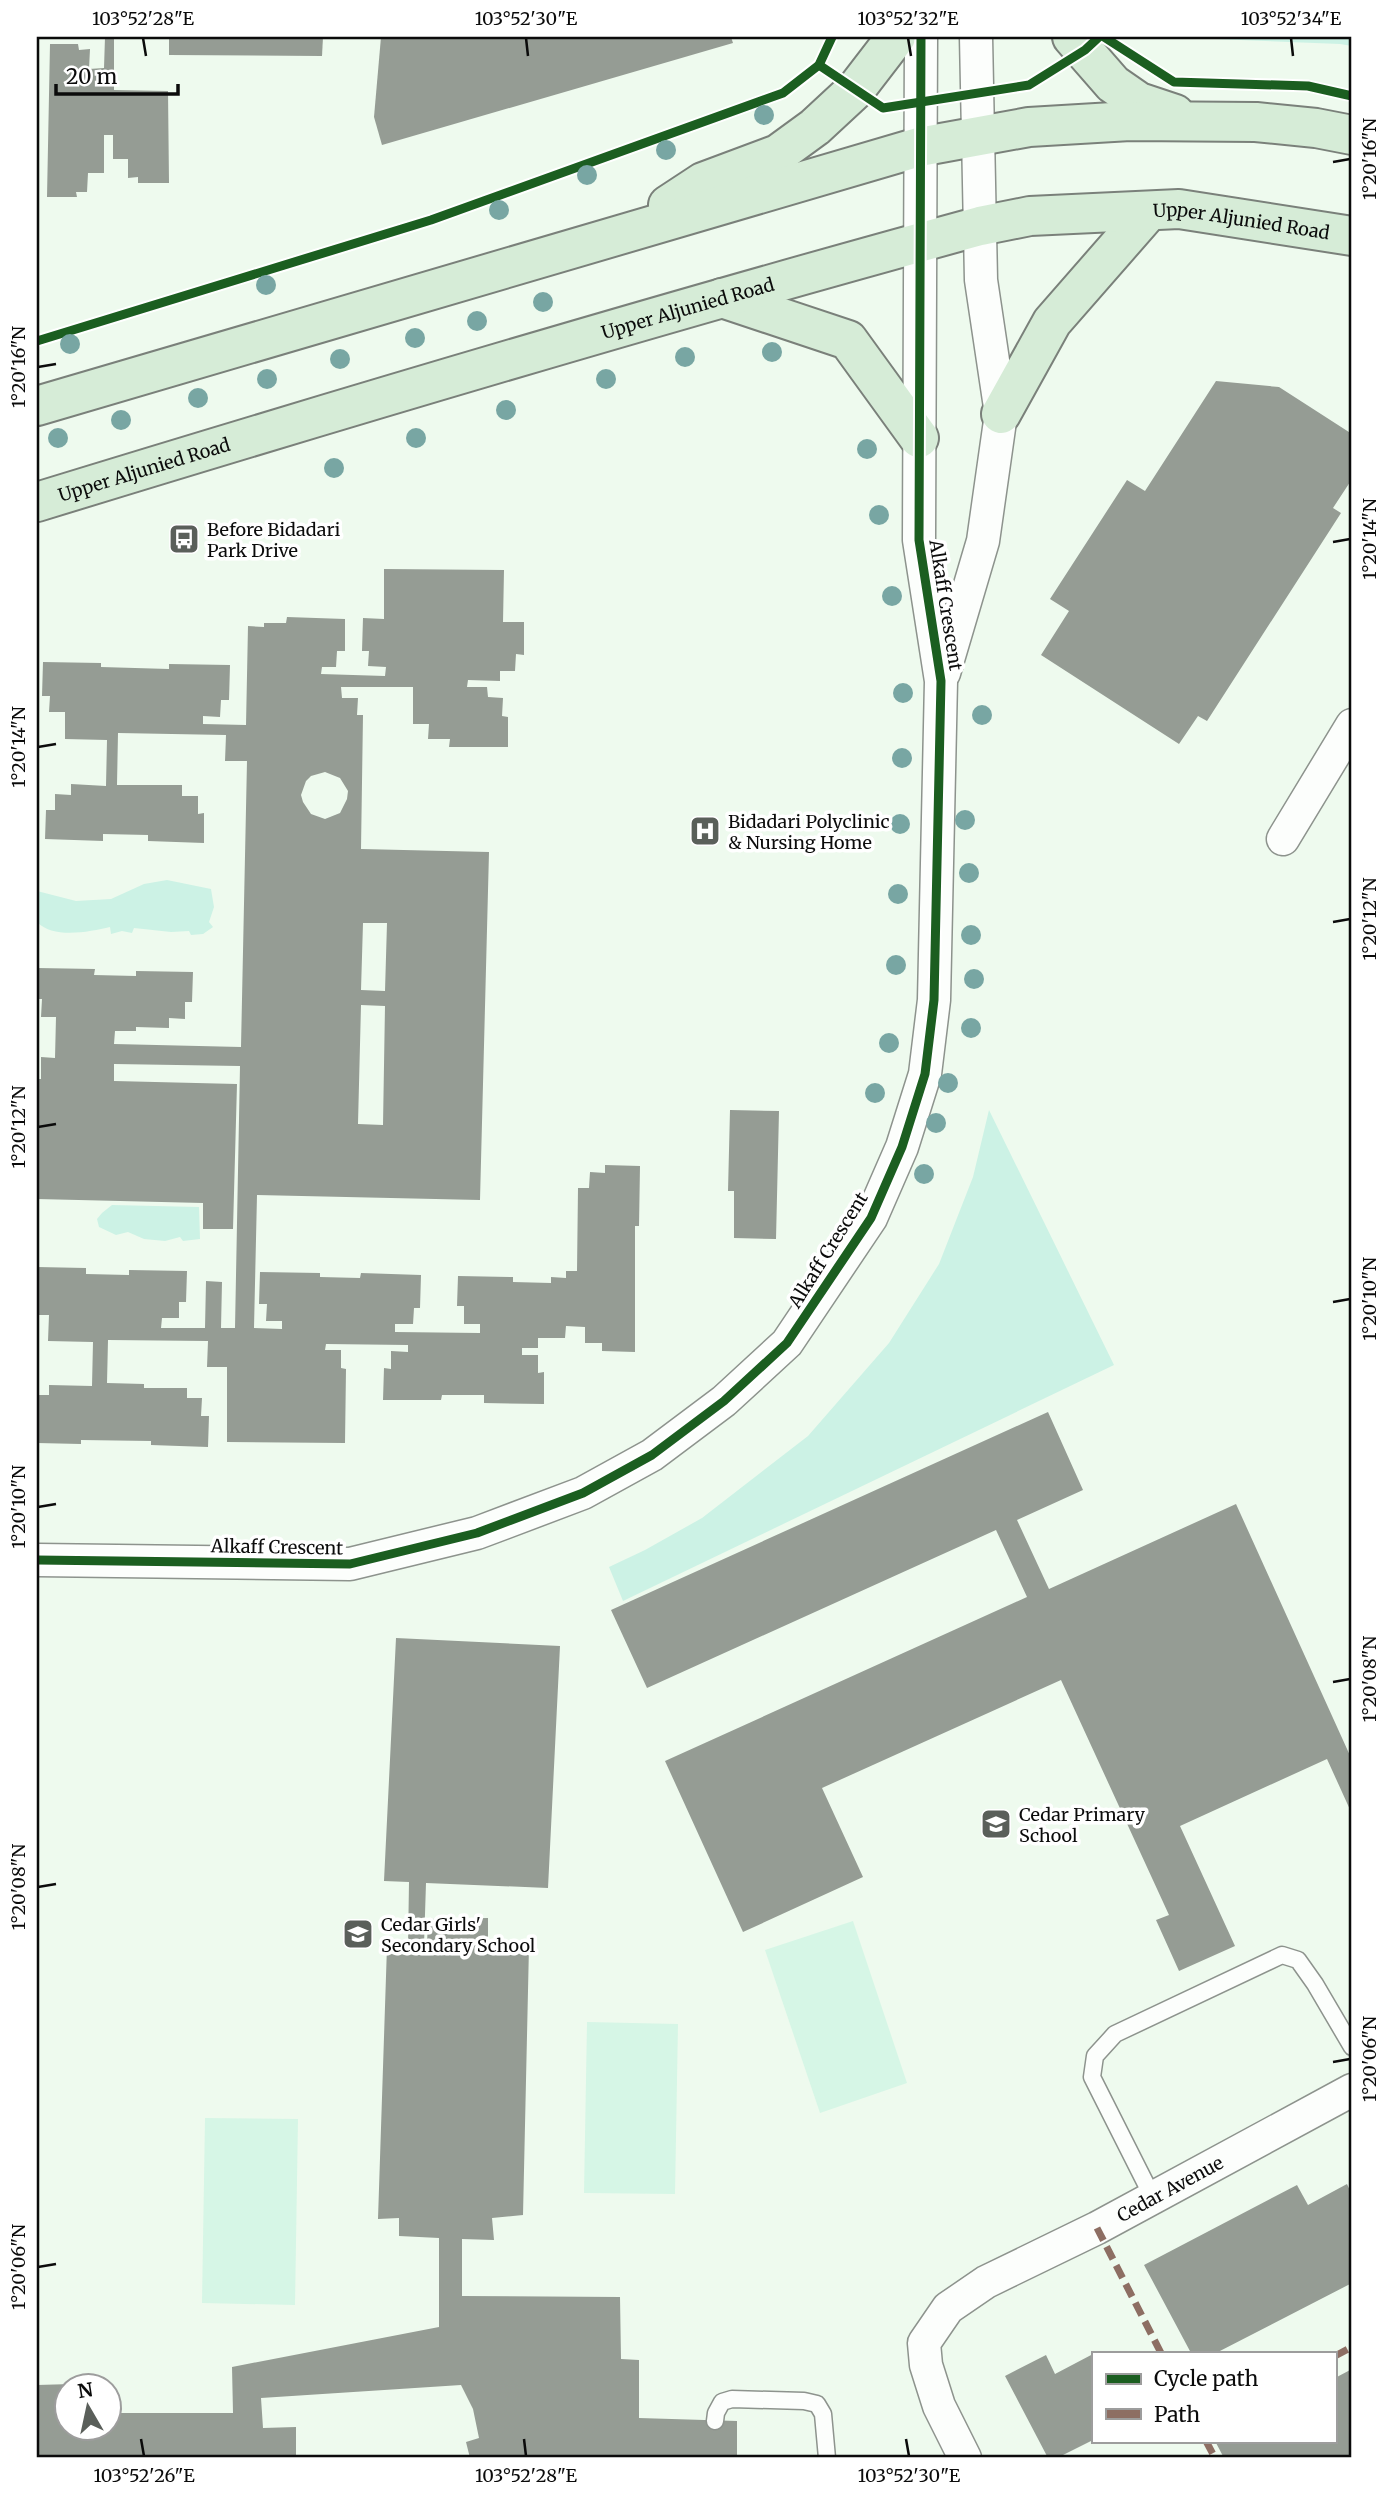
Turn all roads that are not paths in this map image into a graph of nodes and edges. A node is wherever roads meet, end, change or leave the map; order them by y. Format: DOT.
graph roads {
  1 [pos="896,37"];
  2 [pos="921,37"];
  3 [pos="976,37"];
  4 [pos="1072,37"];
  5 [pos="1197,122"];
  6 [pos="977,135"];
  7 [pos="1352,135"];
  8 [pos="919,146"];
  9 [pos="1149,211"];
  10 [pos="979,226"];
  11 [pos="632,230"];
  12 [pos="1352,236"];
  13 [pos="920,242"];
  14 [pos="722,298"];
  15 [pos="37,405"];
  16 [pos="1001,414"];
  17 [pos="919,438"];
  18 [pos="37,502"];
  19 [pos="942,681"];
  20 [pos="1352,725"];
  21 [pos="1283,839"];
  22 [pos="37,1560"];
  23 [pos="1352,2047"];
  24 [pos="1352,2090"];
  25 [pos="1153,2196"];
  26 [pos="715,2421"];
  27 [pos="827,2458"];
  28 [pos="965,2458"];
  1 -- 11 [label="main road"];
  2 -- 8 [label="street, Alkaff Crescent"];
  3 -- 6 [label="street, Alkaff Crescent"];
  4 -- 5 [label="main road"];
  5 -- 6 [label="main road"];
  5 -- 7 [label="main road"];
  6 -- 8 [label="main road"];
  6 -- 10 [label="street, Alkaff Crescent"];
  8 -- 11 [label="main road"];
  8 -- 13 [label="street, Alkaff Crescent"];
  9 -- 10 [label="main road, Upper Aljunied Road"];
  9 -- 12 [label="main road, Upper Aljunied Road"];
  9 -- 16 [label="main road"];
  10 -- 13 [label="main road, Upper Aljunied Road"];
  10 -- 16 [label="street, Alkaff Crescent"];
  11 -- 15 [label="main road"];
  13 -- 14 [label="main road, Upper Aljunied Road"];
  13 -- 17 [label="street, Alkaff Crescent"];
  14 -- 17 [label="main road"];
  14 -- 18 [label="main road, Upper Aljunied Road"];
  16 -- 19 [label="street, Alkaff Crescent"];
  17 -- 19 [label="street, Alkaff Crescent"];
  19 -- 22 [label="street, Alkaff Crescent"];
  20 -- 21 [label="street"];
  23 -- 25 [label="lane"];
  24 -- 25 [label="street, Cedar Avenue"];
  25 -- 28 [label="street, Cedar Avenue"];
  26 -- 27 [label="lane"];
}
